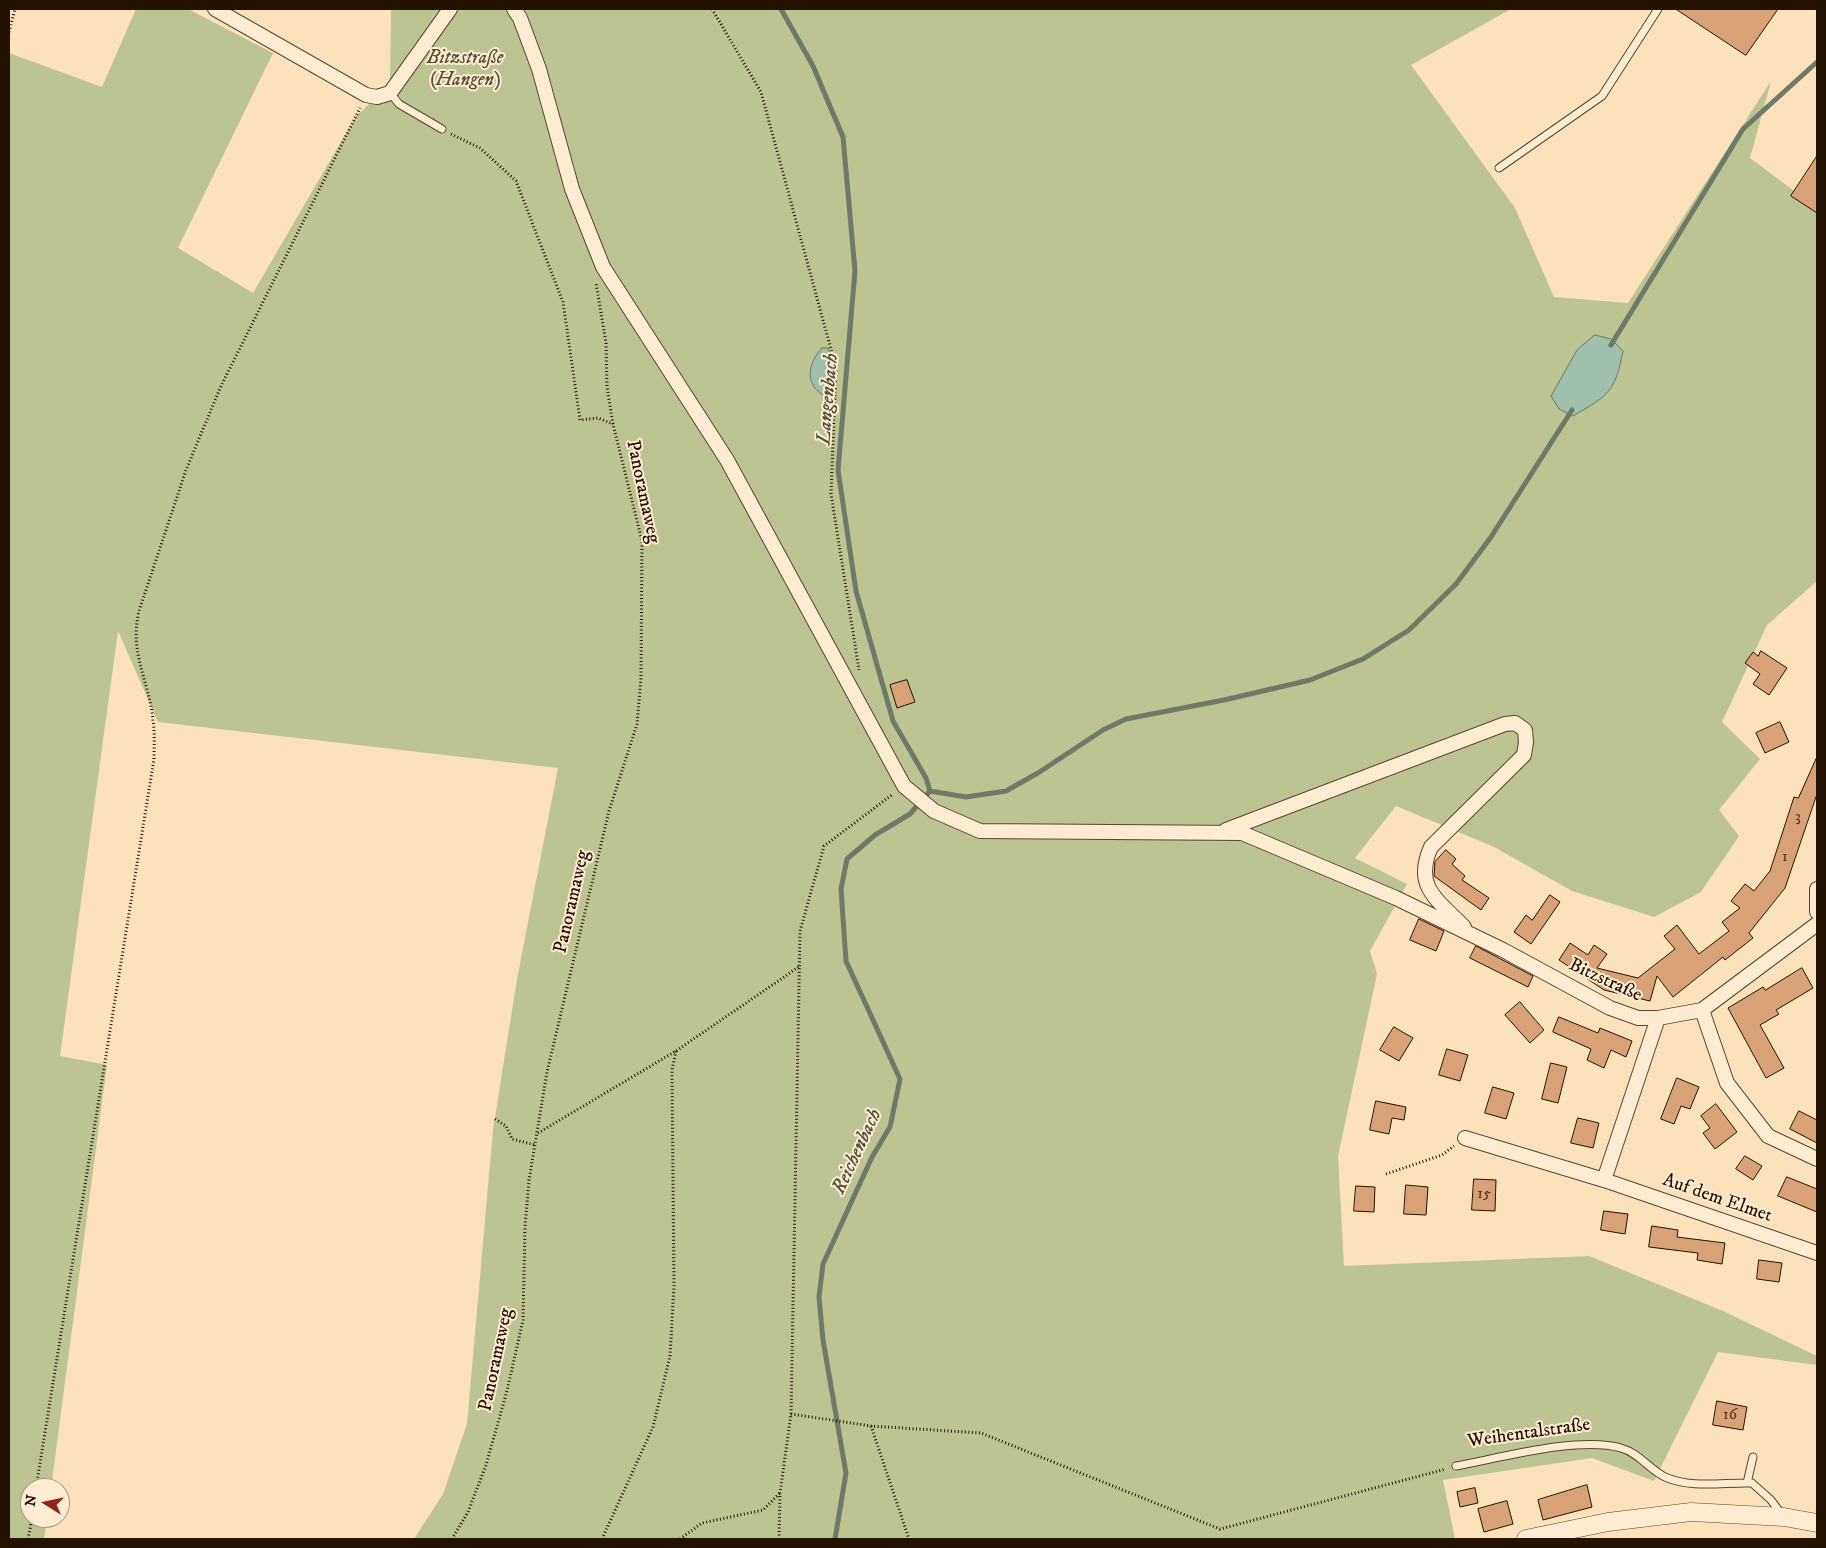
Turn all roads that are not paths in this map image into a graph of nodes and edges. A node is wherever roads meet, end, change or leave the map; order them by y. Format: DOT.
graph roads {
  1 [pos="215,9"];
  2 [pos="450,9"];
  3 [pos="514,9"];
  4 [pos="1658,9"];
  5 [pos="390,93"];
  6 [pos="442,129"];
  7 [pos="1499,168"];
  8 [pos="1218,833"];
  9 [pos="1817,888"];
  10 [pos="1817,912"];
  11 [pos="1817,924"];
  12 [pos="1469,934"];
  13 [pos="1702,1010"];
  14 [pos="1658,1018"];
  15 [pos="1465,1138"];
  16 [pos="1817,1159"];
  17 [pos="1604,1180"];
  18 [pos="1817,1253"];
  19 [pos="1753,1457"];
  20 [pos="1456,1466"];
  21 [pos="1747,1483"];
  22 [pos="1784,1517"];
  23 [pos="1817,1523"];
  24 [pos="1526,1539"];
  1 -- 5 [label="street"];
  2 -- 5 [label="street"];
  3 -- 8 [label="street, Bitzstraße"];
  4 -- 7 [label="lane"];
  5 -- 6 [label="lane"];
  8 -- 12 [label="street, Bitzstraße"];
  8 -- 12 [label="street"];
  9 -- 10 [label="street"];
  11 -- 13 [label="street, Bitzstraße"];
  12 -- 14 [label="street, Bitzstraße"];
  13 -- 14 [label="street, Bitzstraße"];
  13 -- 16 [label="street"];
  14 -- 17 [label="street"];
  15 -- 17 [label="street, Auf dem Elmet"];
  17 -- 18 [label="street, Auf dem Elmet"];
  19 -- 21 [label="lane"];
  20 -- 21 [label="lane, Weihentalstraße"];
  21 -- 22 [label="lane"];
  22 -- 23 [label="street"];
  22 -- 24 [label="street"];
}
